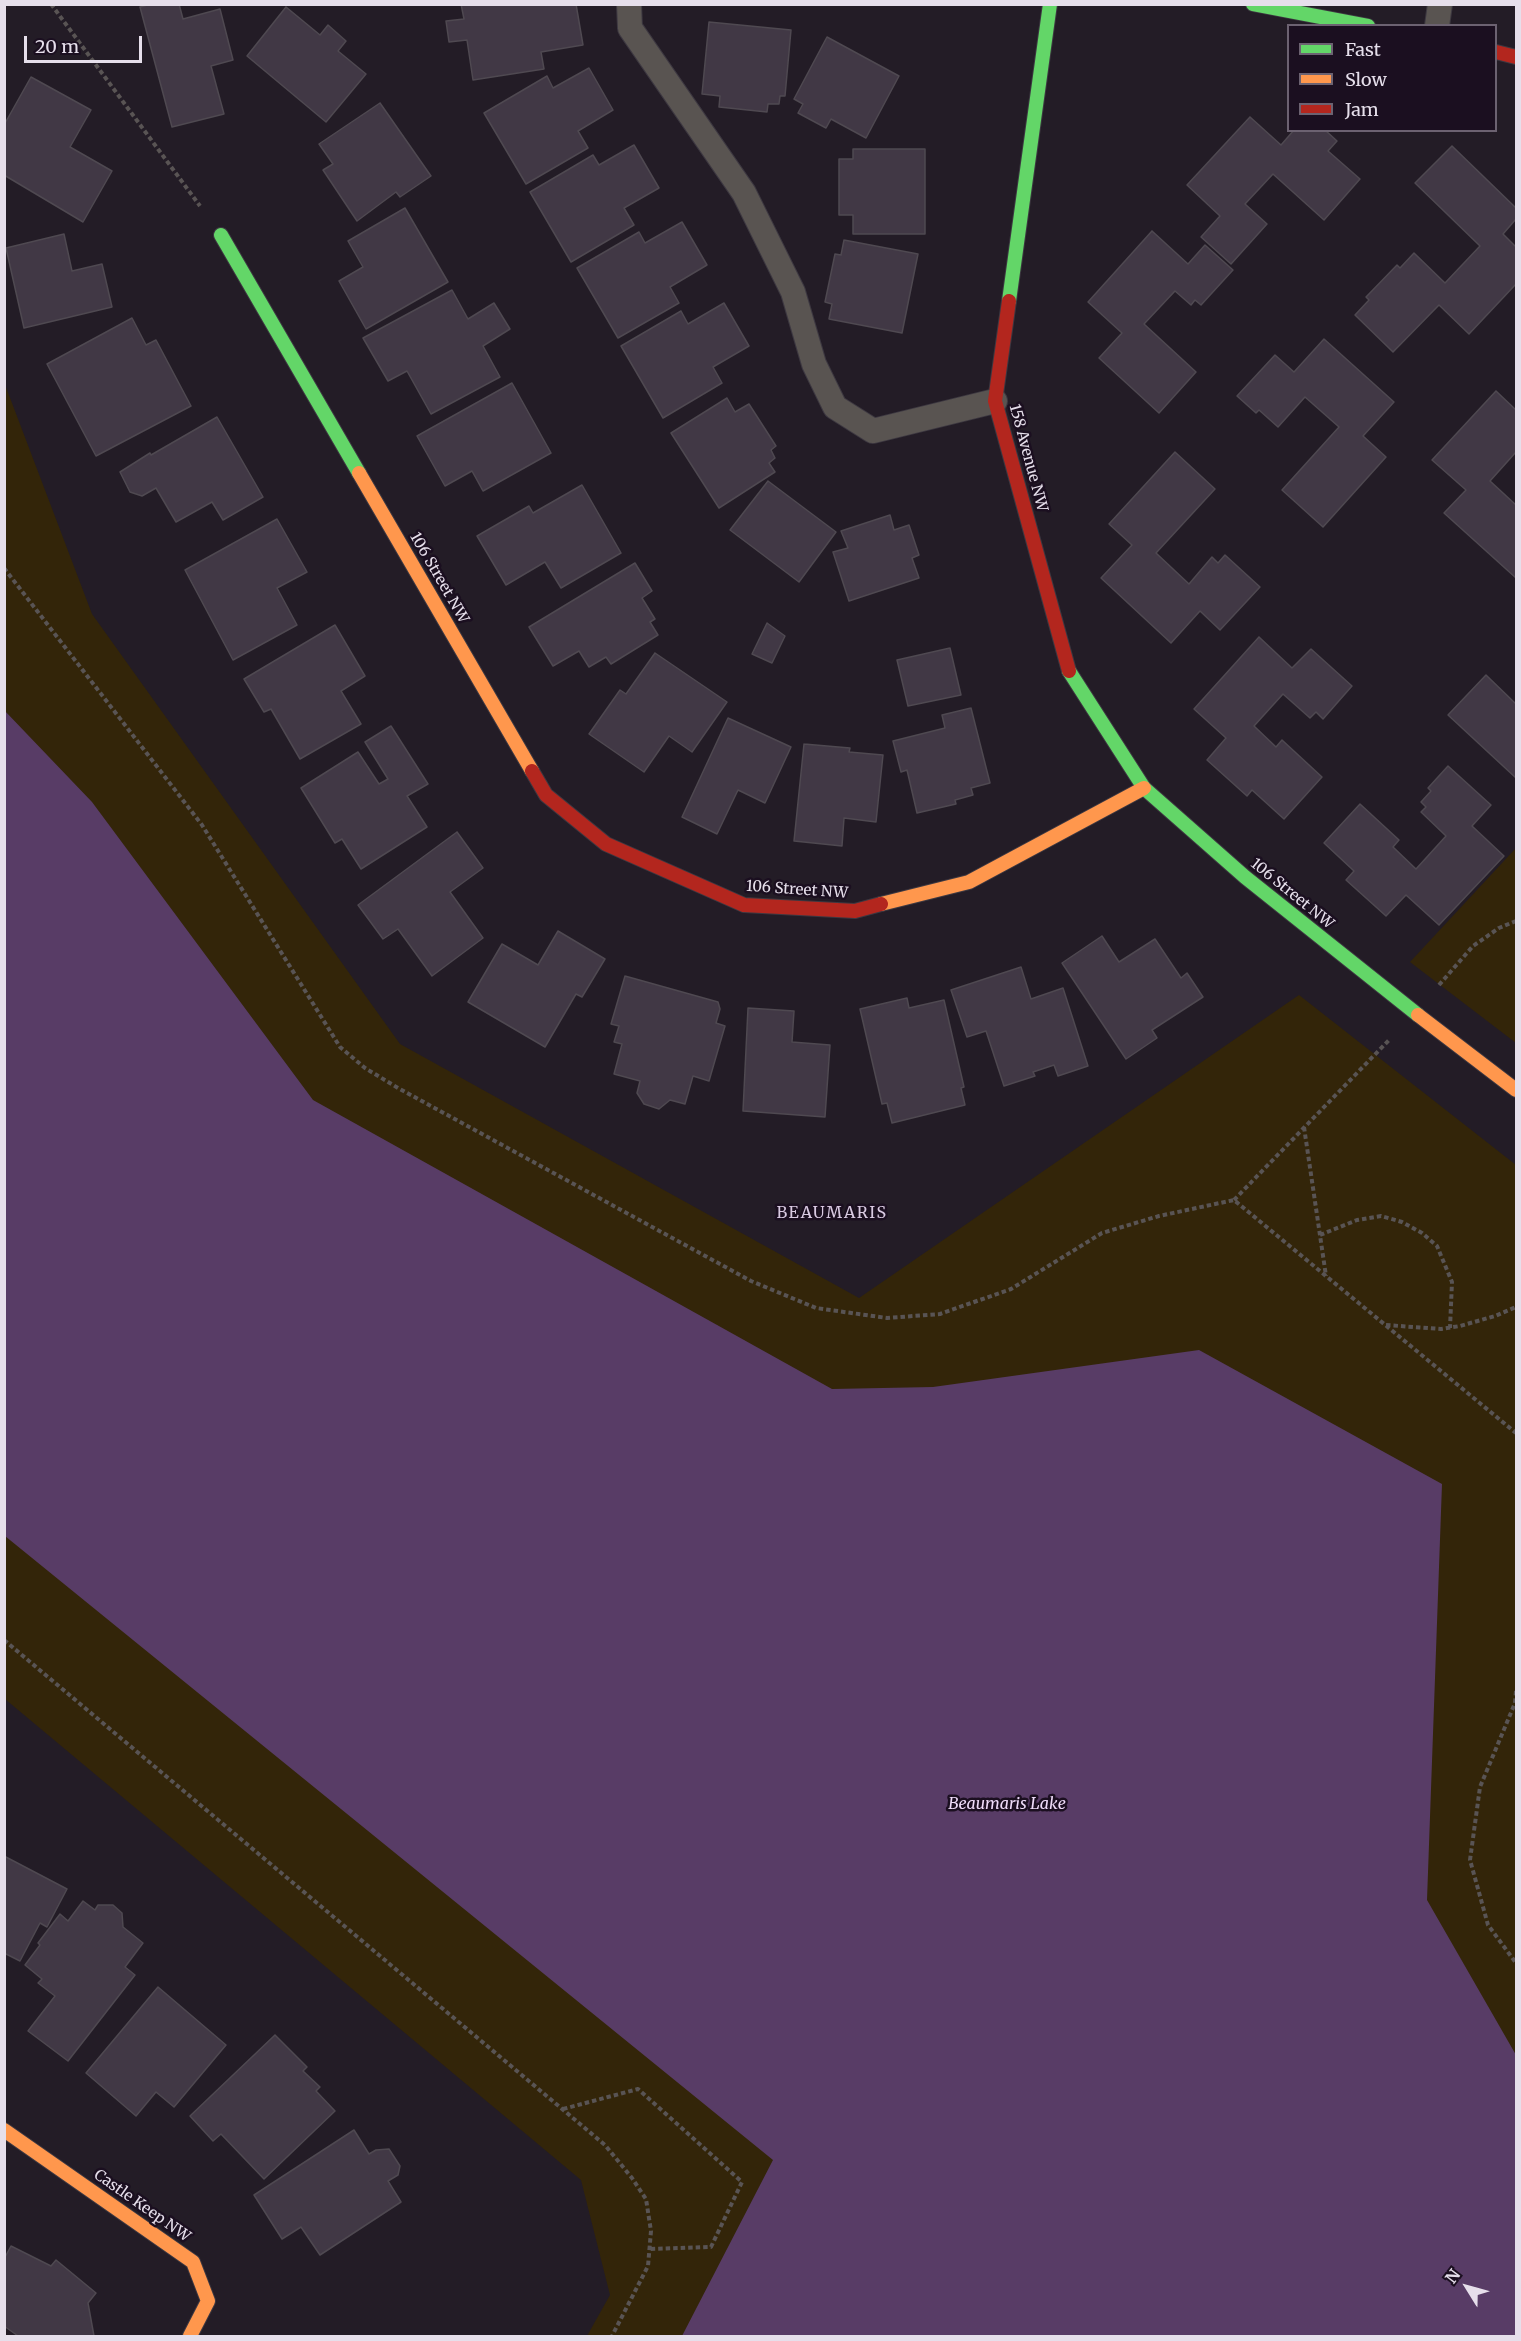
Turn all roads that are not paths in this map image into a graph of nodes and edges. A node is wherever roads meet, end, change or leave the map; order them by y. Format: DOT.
graph roads {
  1 [pos="629,4"];
  2 [pos="1050,4"];
  3 [pos="1253,4"];
  4 [pos="1440,4"];
  5 [pos="1358,24"];
  6 [pos="1437,24"];
  7 [pos="1497,52"];
  8 [pos="1516,57"];
  9 [pos="221,235"];
  10 [pos="995,401"];
  11 [pos="1144,788"];
  12 [pos="1516,1090"];
  13 [pos="5,2131"];
  14 [pos="190,2337"];
  1 -- 10 [label="lane"];
  2 -- 10 [label="street, 158 Avenue NW"];
  3 -- 5 [label="street"];
  4 -- 6 [label="lane"];
  7 -- 8 [label="street"];
  9 -- 11 [label="street, 106 Street NW"];
  10 -- 11 [label="street, 158 Avenue NW"];
  11 -- 12 [label="street, 106 Street NW"];
  13 -- 14 [label="street, Castle Keep NW"];
}
